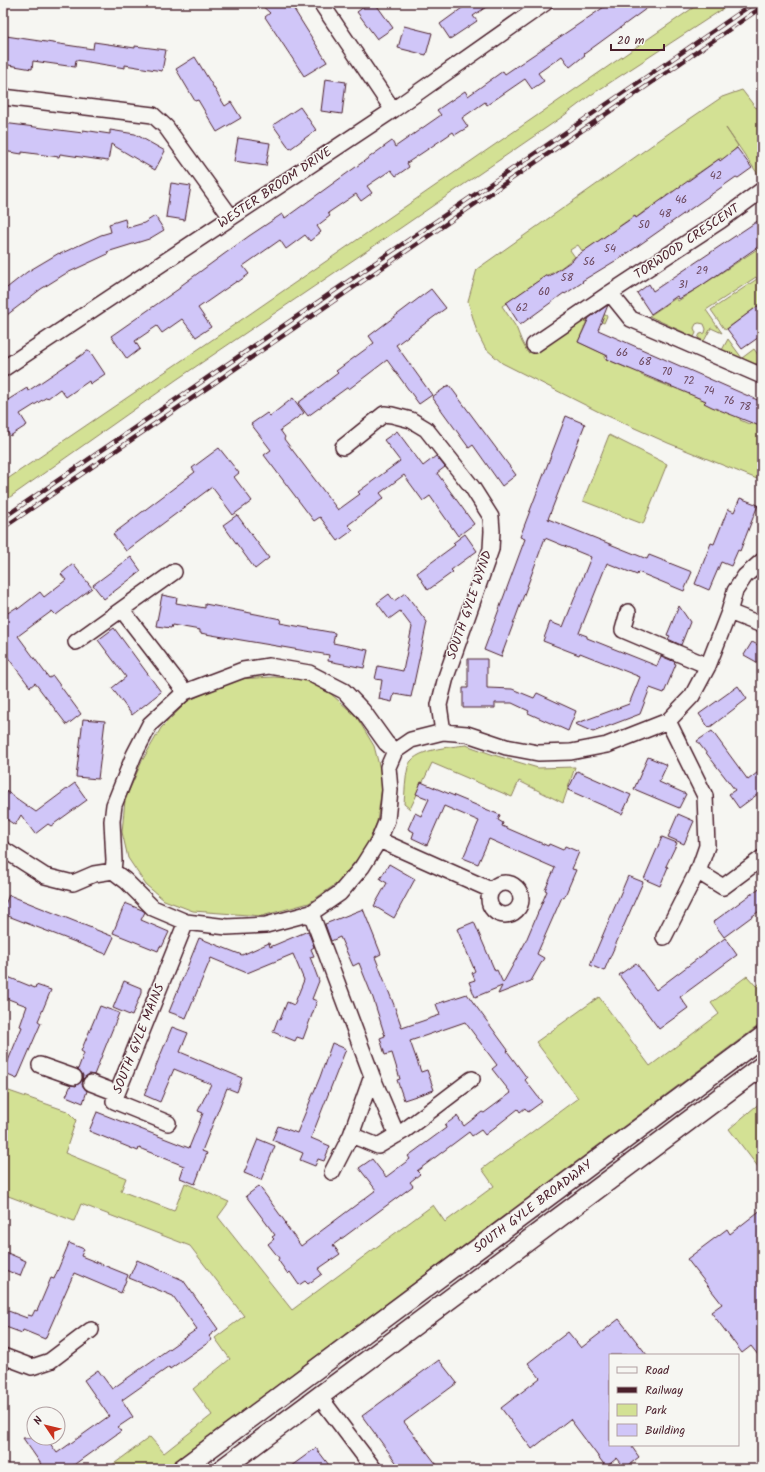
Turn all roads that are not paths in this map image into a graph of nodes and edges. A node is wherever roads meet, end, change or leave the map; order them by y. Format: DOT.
graph roads {
  1 [pos="321,3"];
  2 [pos="545,3"];
  3 [pos="3,97"];
  4 [pos="393,110"];
  5 [pos="762,190"];
  6 [pos="231,217"];
  7 [pos="610,293"];
  8 [pos="534,345"];
  9 [pos="3,369"];
  10 [pos="759,371"];
  11 [pos="343,447"];
  12 [pos="762,561"];
  13 [pos="174,572"];
  14 [pos="122,610"];
  15 [pos="628,612"];
  16 [pos="729,612"];
  17 [pos="762,625"];
  18 [pos="76,642"];
  19 [pos="708,666"];
  20 [pos="185,692"];
  21 [pos="668,721"];
  22 [pos="443,732"];
  23 [pos="394,750"];
  24 [pos="379,840"];
  25 [pos="3,849"];
  26 [pos="762,858"];
  27 [pos="113,871"];
  28 [pos="696,871"];
  29 [pos="492,890"];
  30 [pos="311,913"];
  31 [pos="186,922"];
  32 [pos="664,937"];
  33 [pos="762,1037"];
  34 [pos="40,1065"];
  35 [pos="762,1066"];
  36 [pos="372,1076"];
  37 [pos="74,1077"];
  38 [pos="472,1079"];
  39 [pos="91,1083"];
  40 [pos="117,1093"];
  41 [pos="168,1123"];
  42 [pos="351,1135"];
  43 [pos="397,1135"];
  44 [pos="332,1172"];
  45 [pos="91,1330"];
  46 [pos="3,1356"];
  47 [pos="304,1377"];
  48 [pos="319,1396"];
  49 [pos="182,1469"];
  50 [pos="222,1469"];
  51 [pos="374,1469"];
  1 -- 4 [label="street"];
  2 -- 4 [label="street, WESTER BROOM DRIVE"];
  3 -- 6 [label="street"];
  4 -- 6 [label="street, WESTER BROOM DRIVE"];
  5 -- 7 [label="street, TORWOOD CRESCENT"];
  6 -- 9 [label="street, WESTER BROOM DRIVE"];
  7 -- 8 [label="street, TORWOOD CRESCENT"];
  7 -- 10 [label="street"];
  11 -- 22 [label="street, SOUTH GYLE WYND"];
  12 -- 16 [label="street"];
  13 -- 14 [label="street"];
  14 -- 18 [label="street"];
  14 -- 20 [label="street"];
  15 -- 19 [label="street"];
  16 -- 17 [label="street"];
  16 -- 19 [label="street"];
  19 -- 21 [label="street"];
  20 -- 23 [label="street"];
  20 -- 27 [label="street"];
  21 -- 22 [label="street"];
  21 -- 28 [label="street"];
  22 -- 23 [label="street"];
  23 -- 24 [label="street"];
  24 -- 29 [label="street"];
  24 -- 30 [label="street"];
  25 -- 27 [label="street"];
  26 -- 28 [label="street"];
  27 -- 31 [label="street"];
  28 -- 32 [label="street"];
  30 -- 31 [label="street"];
  30 -- 36 [label="street"];
  31 -- 40 [label="street, SOUTH GYLE MAINS"];
  33 -- 47 [label="street, SOUTH GYLE BROADWAY"];
  34 -- 37 [label="street"];
  35 -- 48 [label="street, SOUTH GYLE BROADWAY"];
  36 -- 42 [label="street"];
  36 -- 43 [label="street"];
  38 -- 43 [label="street"];
  39 -- 40 [label="street"];
  40 -- 41 [label="street, SOUTH GYLE MAINS"];
  42 -- 43 [label="street"];
  42 -- 44 [label="street"];
  45 -- 46 [label="street"];
  47 -- 48 [label="street"];
  47 -- 49 [label="street, SOUTH GYLE BROADWAY"];
  48 -- 50 [label="street, SOUTH GYLE BROADWAY"];
  48 -- 51 [label="street"];
}
